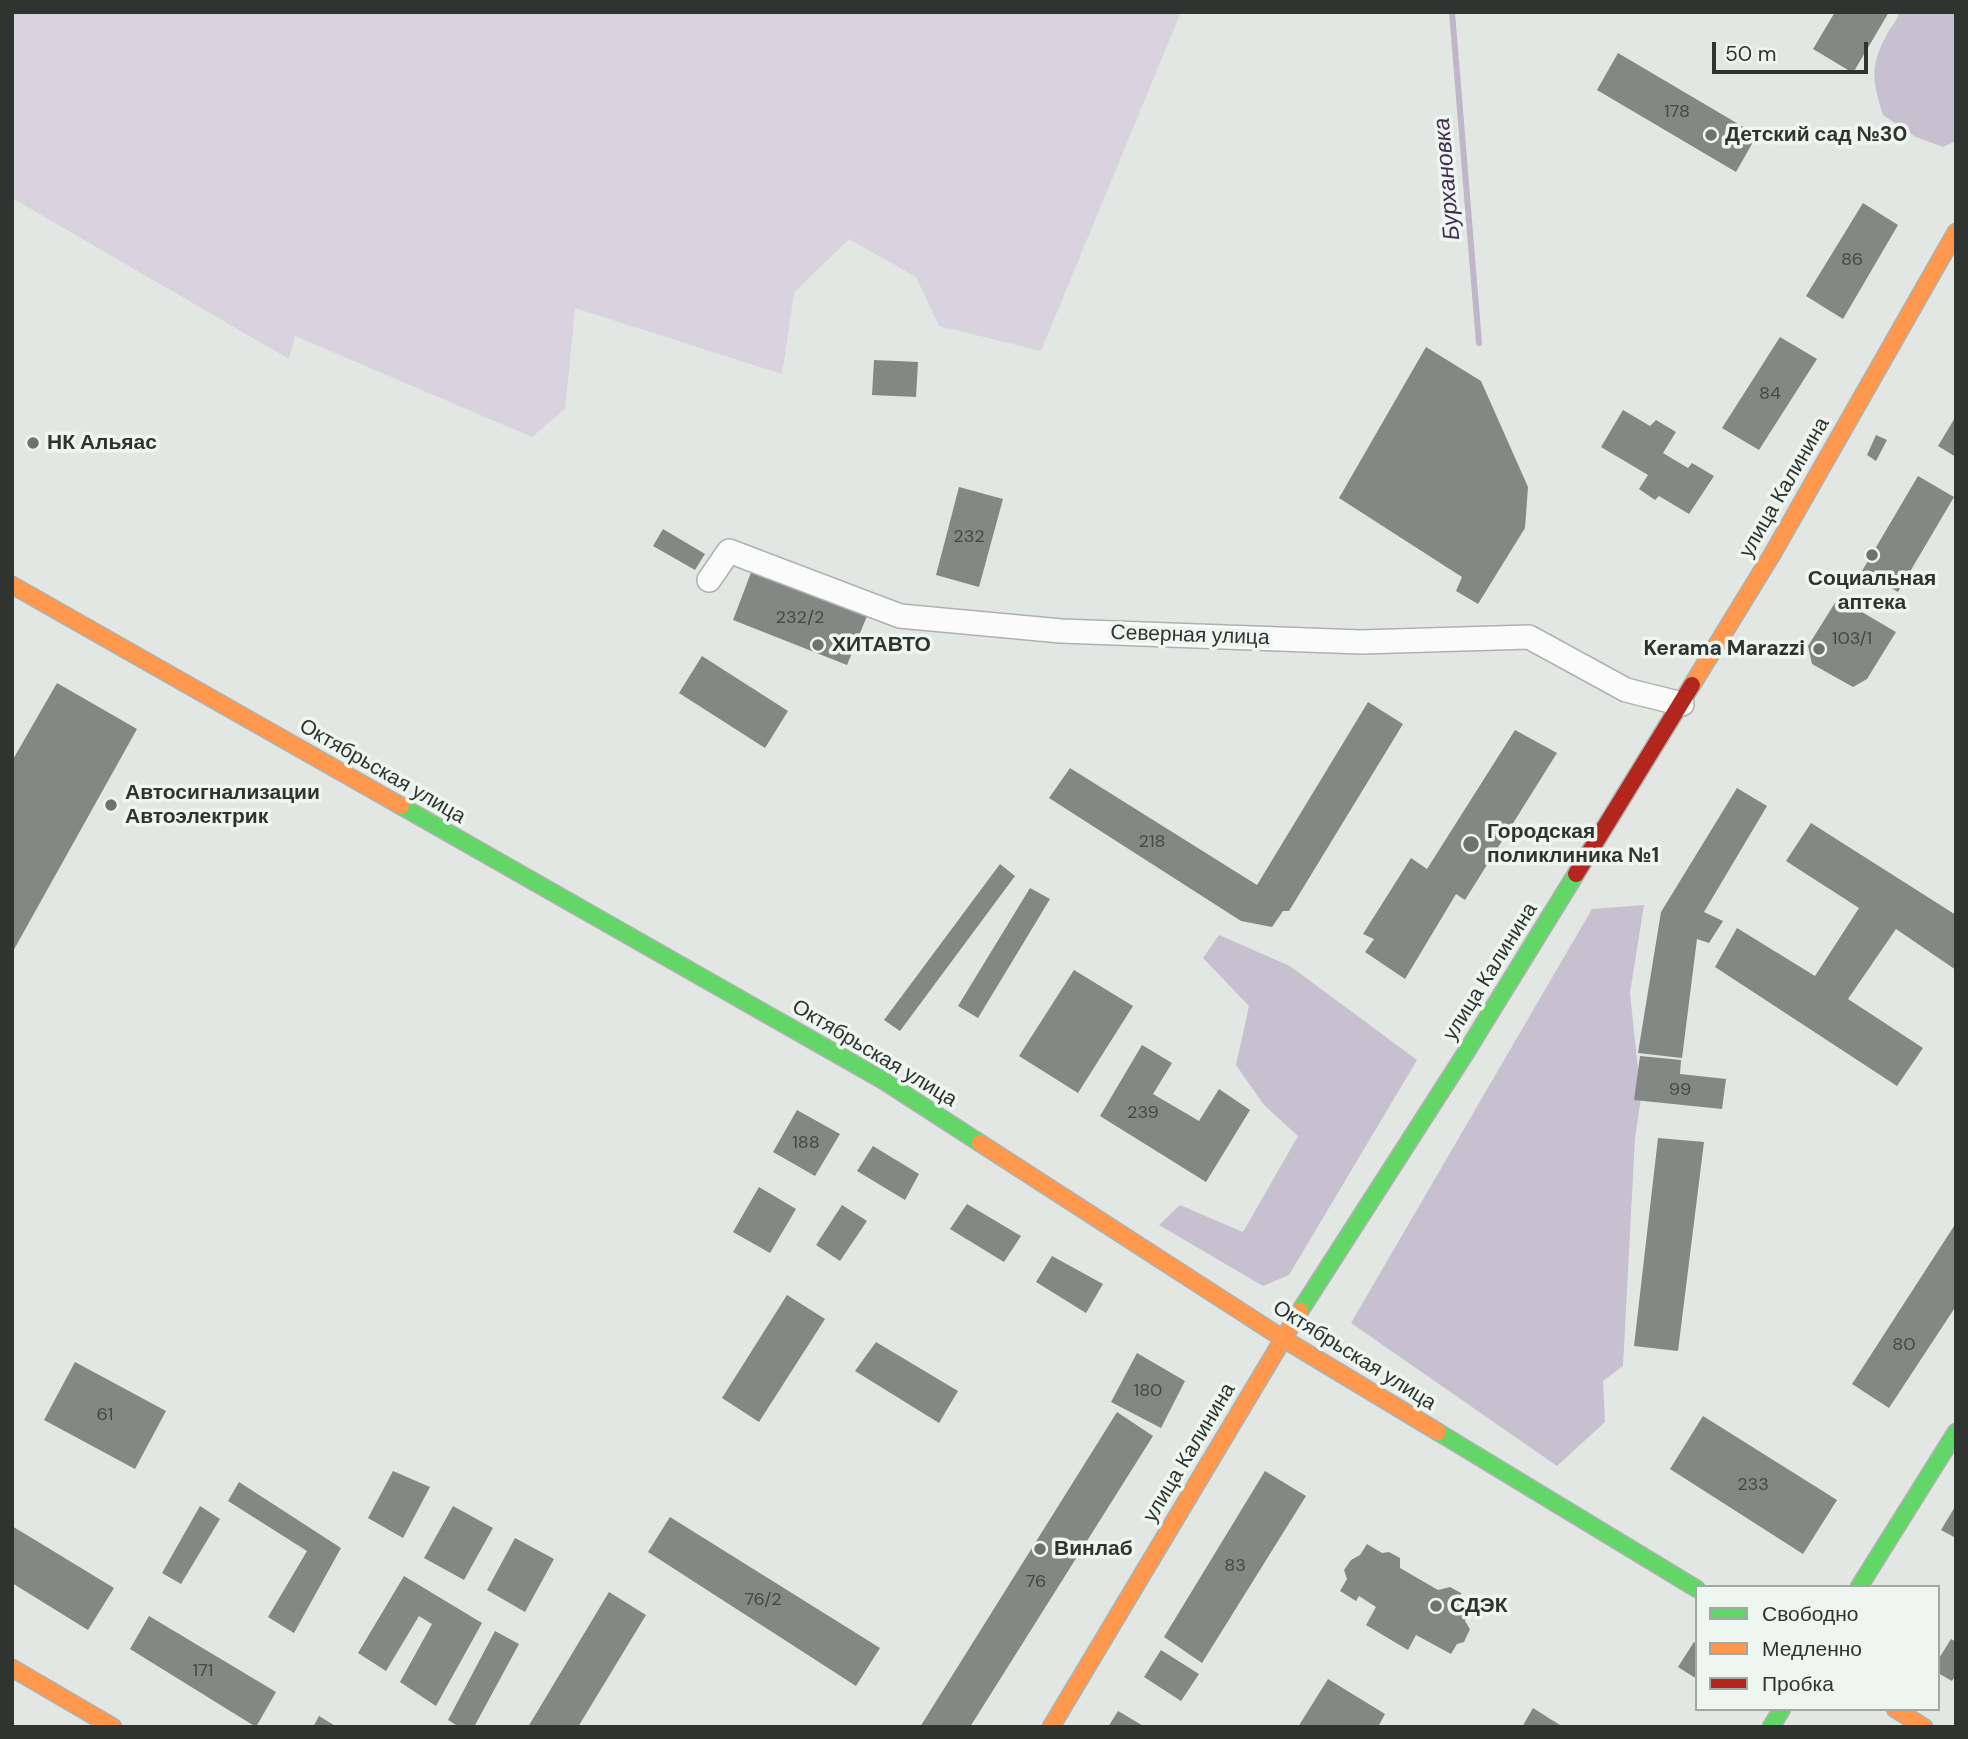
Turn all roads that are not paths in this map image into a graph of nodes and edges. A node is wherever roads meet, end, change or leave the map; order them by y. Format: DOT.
graph roads {
  1 [pos="1956,232"];
  2 [pos="709,580"];
  3 [pos="12,585"];
  4 [pos="1682,704"];
  5 [pos="1283,1338"];
  6 [pos="1956,1432"];
  7 [pos="1860,1585"];
  8 [pos="1695,1588"];
  9 [pos="12,1668"];
  10 [pos="1781,1711"];
  11 [pos="1898,1711"];
  12 [pos="113,1727"];
  13 [pos="1051,1727"];
  14 [pos="1771,1727"];
  15 [pos="1924,1727"];
  1 -- 4 [label="main road, улица Калинина"];
  2 -- 4 [label="street, Северная улица"];
  3 -- 5 [label="main road, Октябрьская улица"];
  4 -- 5 [label="main road, улица Калинина"];
  5 -- 8 [label="main road, Октябрьская улица"];
  5 -- 13 [label="main road, улица Калинина"];
  6 -- 7 [label="main road"];
  9 -- 12 [label="main road"];
  10 -- 14 [label="main road"];
  11 -- 15 [label="main road"];
}
